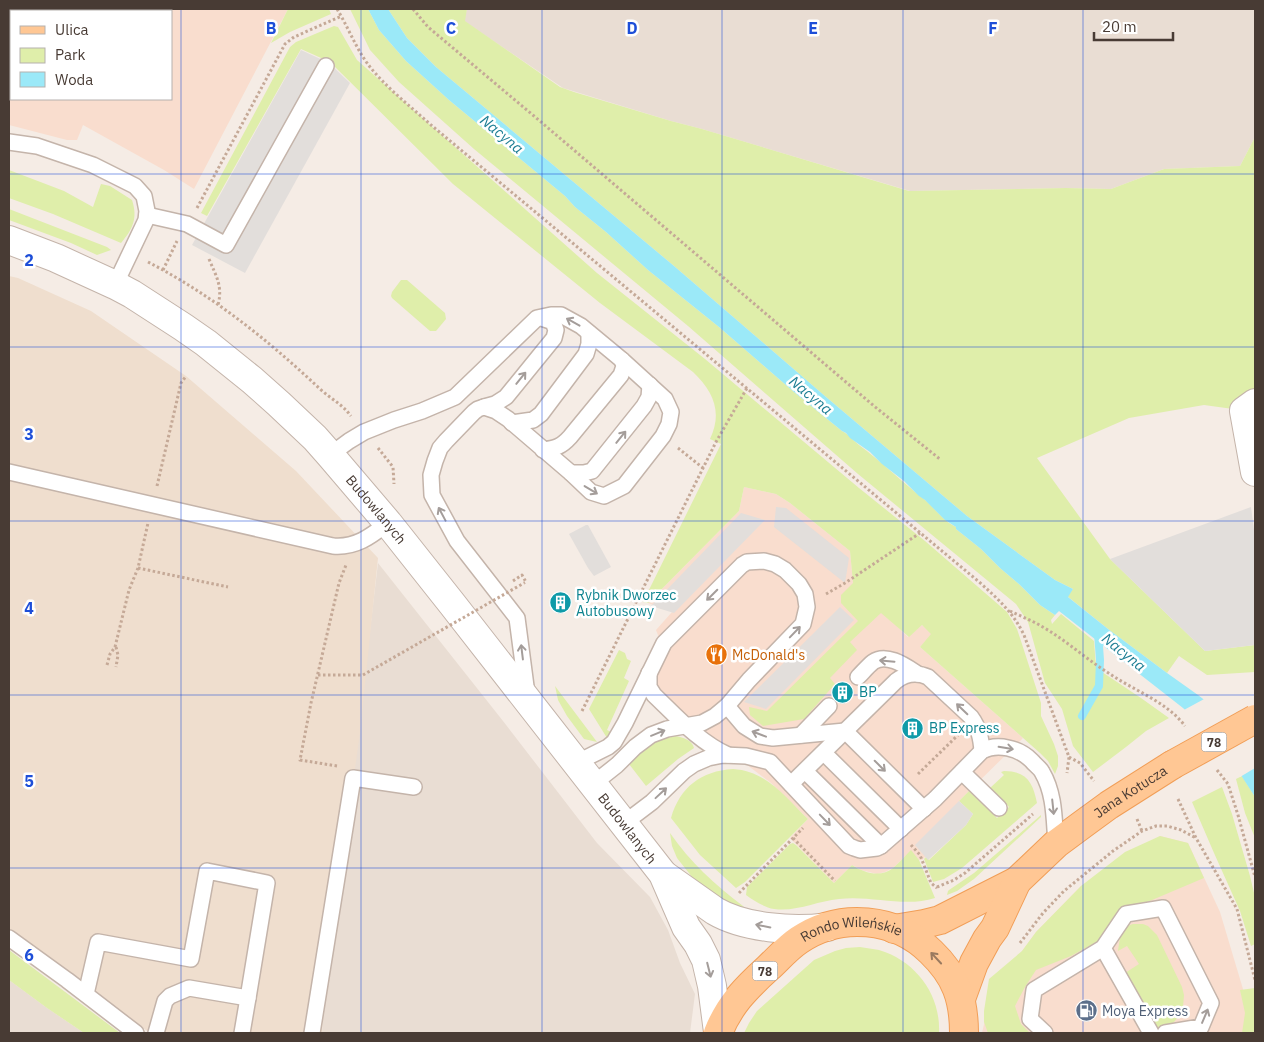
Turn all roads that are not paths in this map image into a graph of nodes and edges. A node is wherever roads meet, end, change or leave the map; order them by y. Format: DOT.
graph roads {
  1 [pos="326,66"];
  2 [pos="9,142"];
  3 [pos="147,215"];
  4 [pos="9,240"];
  5 [pos="115,285"];
  6 [pos="541,318"];
  7 [pos="589,333"];
  8 [pos="622,360"];
  9 [pos="650,385"];
  10 [pos="1255,403"];
  11 [pos="484,408"];
  12 [pos="512,423"];
  13 [pos="543,450"];
  14 [pos="330,455"];
  15 [pos="9,472"];
  16 [pos="1255,472"];
  17 [pos="571,473"];
  18 [pos="388,523"];
  19 [pos="649,673"];
  20 [pos="918,674"];
  21 [pos="858,677"];
  22 [pos="528,700"];
  23 [pos="727,706"];
  24 [pos="829,706"];
  25 [pos="1255,719"];
  26 [pos="687,725"];
  27 [pos="845,731"];
  28 [pos="801,735"];
  29 [pos="982,751"];
  30 [pos="824,753"];
  31 [pos="728,755"];
  32 [pos="576,763"];
  33 [pos="805,770"];
  34 [pos="962,772"];
  35 [pos="593,784"];
  36 [pos="791,784"];
  37 [pos="414,787"];
  38 [pos="999,808"];
  39 [pos="924,809"];
  40 [pos="623,824"];
  41 [pos="900,830"];
  42 [pos="1056,844"];
  43 [pos="881,846"];
  44 [pos="663,874"];
  45 [pos="1017,881"];
  46 [pos="828,927"];
  47 [pos="894,928"];
  48 [pos="9,938"];
  49 [pos="1103,948"];
  50 [pos="86,994"];
  51 [pos="248,998"];
  52 [pos="965,1023"];
  53 [pos="136,1033"];
  54 [pos="156,1033"];
  55 [pos="242,1033"];
  56 [pos="312,1033"];
  57 [pos="718,1033"];
  58 [pos="1045,1033"];
  59 [pos="1150,1033"];
  60 [pos="1164,1033"];
  1 -- 3 [label="lane"];
  2 -- 3 [label="lane"];
  3 -- 5 [label="lane"];
  4 -- 5 [label="street, Budowlanych"];
  5 -- 14 [label="street, Budowlanych"];
  7 -- 6 [label="lane, one-way"];
  11 -- 6 [label="lane, one-way"];
  6 -- 14 [label="lane"];
  7 -- 8 [label="lane"];
  7 -- 12 [label="lane"];
  8 -- 9 [label="lane"];
  8 -- 13 [label="lane"];
  17 -- 9 [label="lane, one-way"];
  17 -- 9 [label="lane, one-way"];
  10 -- 16 [label="street"];
  11 -- 12 [label="lane"];
  22 -- 11 [label="lane, one-way"];
  12 -- 13 [label="lane"];
  13 -- 17 [label="lane"];
  14 -- 18 [label="street, Budowlanych"];
  15 -- 18 [label="lane"];
  18 -- 22 [label="street, Budowlanych"];
  23 -- 19 [label="lane, one-way"];
  19 -- 26 [label="lane"];
  19 -- 32 [label="lane"];
  20 -- 21 [label="lane, one-way"];
  20 -- 27 [label="lane"];
  29 -- 20 [label="lane, one-way"];
  22 -- 32 [label="street, Budowlanych"];
  23 -- 26 [label="lane"];
  28 -- 23 [label="lane, one-way"];
  24 -- 28 [label="lane"];
  25 -- 42 [label="main road, Jana Kotucza / 78, bridge"];
  26 -- 31 [label="lane"];
  35 -- 26 [label="lane, one-way"];
  27 -- 28 [label="lane"];
  27 -- 30 [label="lane"];
  27 -- 39 [label="lane, one-way"];
  29 -- 34 [label="lane"];
  29 -- 42 [label="lane, one-way"];
  30 -- 33 [label="lane"];
  30 -- 41 [label="lane"];
  31 -- 36 [label="lane"];
  40 -- 31 [label="lane, one-way"];
  32 -- 35 [label="street, Budowlanych"];
  33 -- 36 [label="lane"];
  33 -- 43 [label="lane"];
  34 -- 38 [label="lane"];
  34 -- 39 [label="lane"];
  35 -- 40 [label="street, Budowlanych"];
  36 -- 43 [label="lane, one-way"];
  37 -- 56 [label="lane"];
  39 -- 41 [label="lane"];
  40 -- 44 [label="street, Budowlanych"];
  41 -- 43 [label="lane"];
  42 -- 45 [label="main road, Jana Kotucza / 78"];
  46 -- 44 [label="street, Budowlanych, one-way"];
  44 -- 57 [label="street, Budowlanych, one-way"];
  45 -- 47 [label="main road, Jana Kotucza / 78"];
  45 -- 52 [label="main road, Jana Kotucza / 78"];
  46 -- 47 [label="main road, Rondo Wileńskie / 78"];
  46 -- 57 [label="main road, Rondo Wileńskie / 78"];
  52 -- 47 [label="main road, Rondo Wileńskie / 78, one-way"];
  48 -- 50 [label="lane"];
  49 -- 58 [label="lane"];
  49 -- 59 [label="lane"];
  60 -- 49 [label="lane, one-way"];
  50 -- 51 [label="lane"];
  50 -- 53 [label="lane"];
  51 -- 54 [label="lane"];
  51 -- 55 [label="lane"];
}
